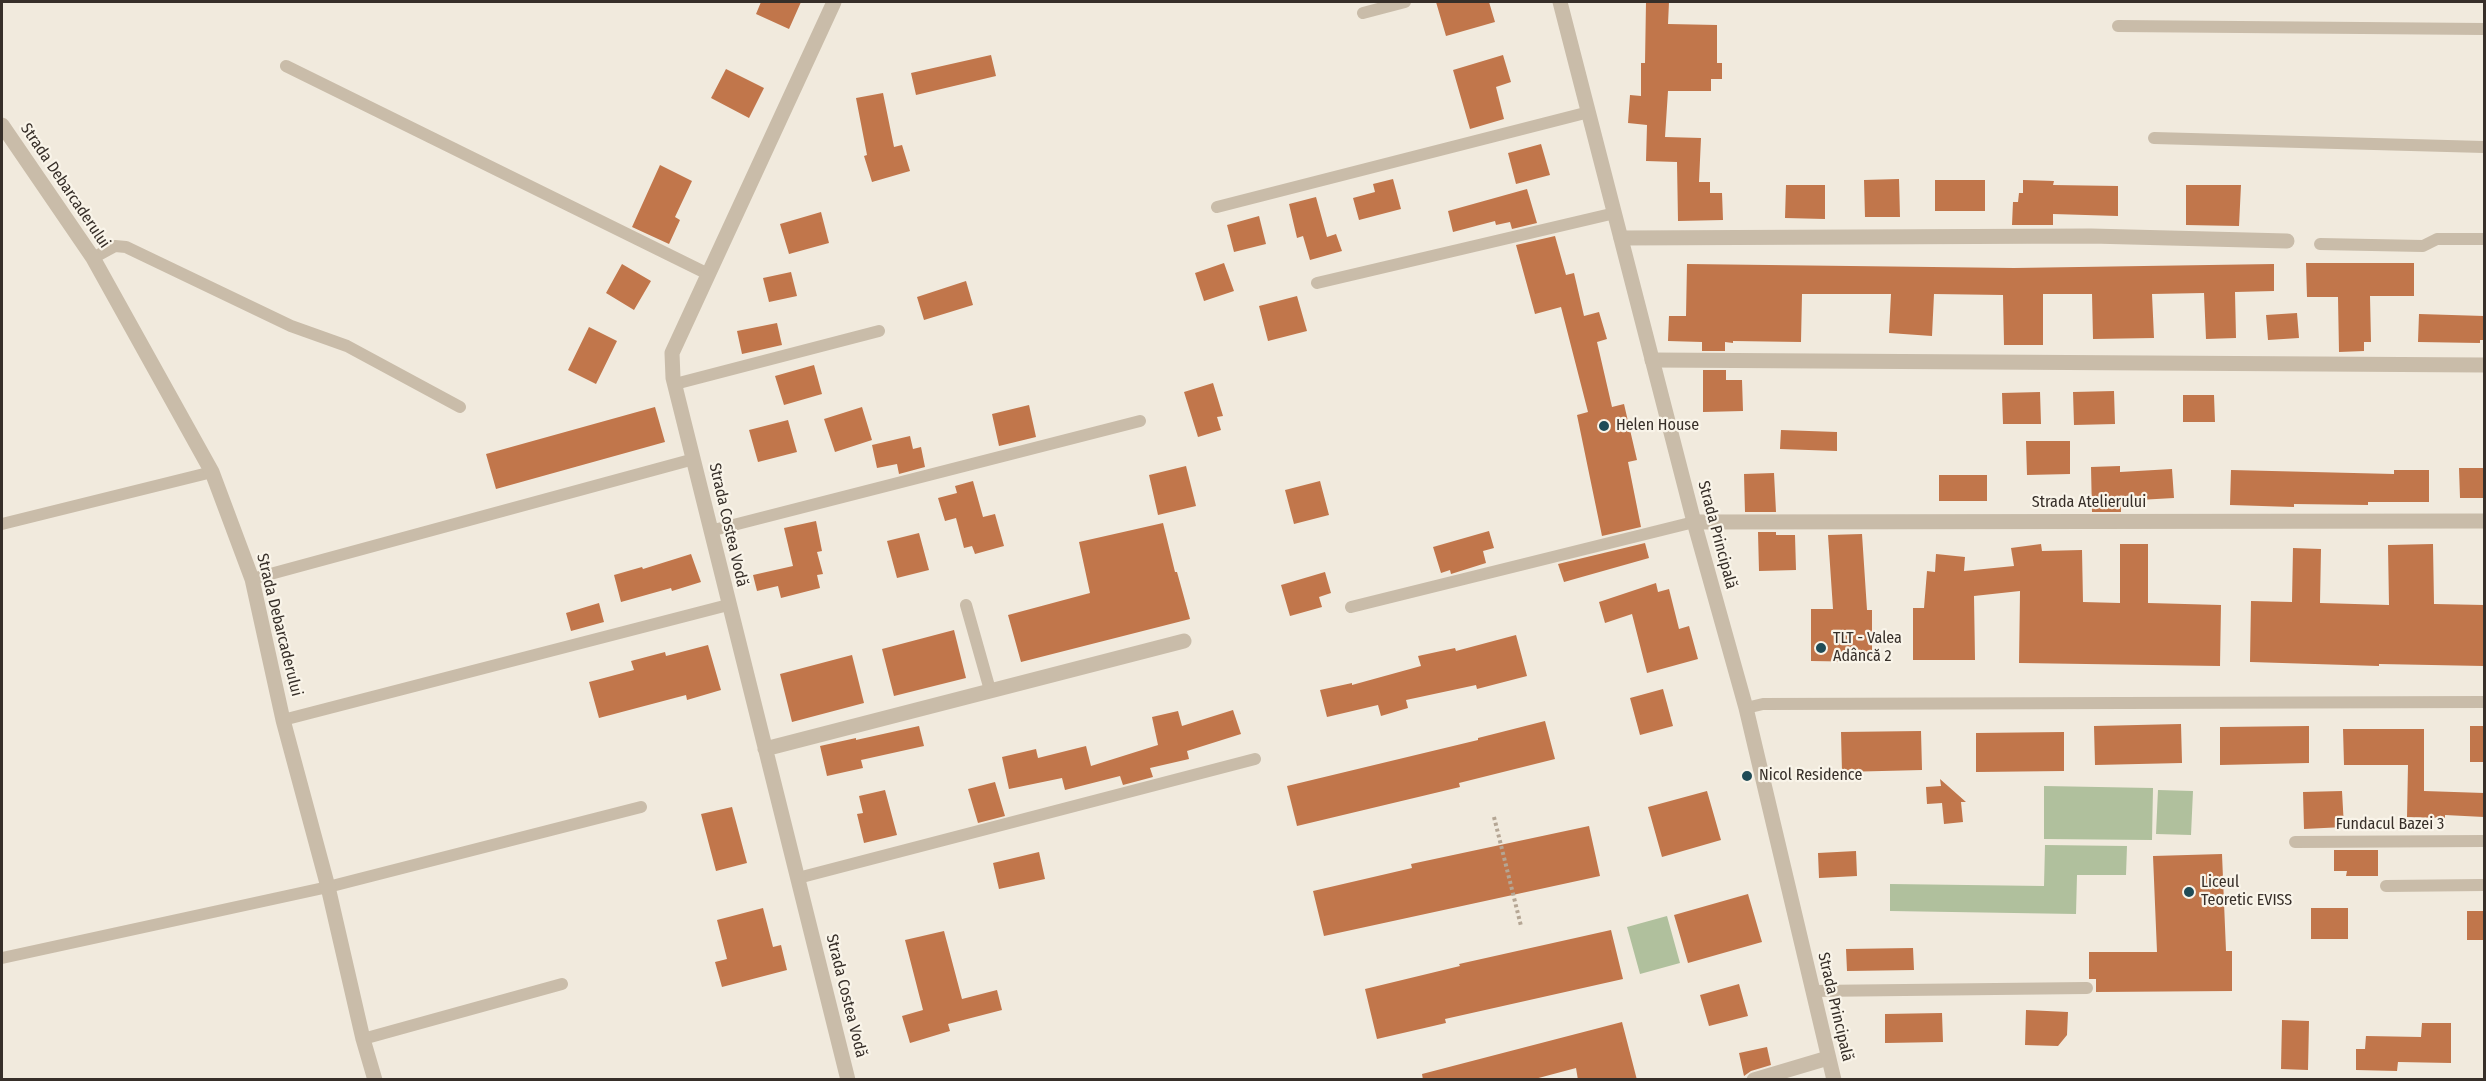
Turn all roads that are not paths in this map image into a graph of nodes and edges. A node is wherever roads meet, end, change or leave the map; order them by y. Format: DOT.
graph roads {
  1 [pos="834,2"];
  2 [pos="1405,2"];
  3 [pos="1560,2"];
  4 [pos="1363,13"];
  5 [pos="2118,26"];
  6 [pos="2484,29"];
  7 [pos="286,66"];
  8 [pos="1589,112"];
  9 [pos="2,125"];
  10 [pos="2154,138"];
  11 [pos="2484,147"];
  12 [pos="1217,207"];
  13 [pos="1615,213"];
  14 [pos="1621,238"];
  15 [pos="2484,239"];
  16 [pos="2287,241"];
  17 [pos="2320,244"];
  18 [pos="93,258"];
  19 [pos="708,274"];
  20 [pos="1317,283"];
  21 [pos="879,331"];
  22 [pos="1652,360"];
  23 [pos="2484,365"];
  24 [pos="675,384"];
  25 [pos="460,407"];
  26 [pos="1140,421"];
  27 [pos="694,459"];
  28 [pos="212,472"];
  29 [pos="2484,521"];
  30 [pos="1694,522"];
  31 [pos="2,524"];
  32 [pos="711,531"];
  33 [pos="252,579"];
  34 [pos="728,605"];
  35 [pos="966,605"];
  36 [pos="1351,607"];
  37 [pos="1184,641"];
  38 [pos="990,690"];
  39 [pos="2484,702"];
  40 [pos="1746,708"];
  41 [pos="283,720"];
  42 [pos="765,749"];
  43 [pos="1255,759"];
  44 [pos="641,807"];
  45 [pos="2484,841"];
  46 [pos="2295,842"];
  47 [pos="798,878"];
  48 [pos="2484,885"];
  49 [pos="2386,886"];
  50 [pos="328,887"];
  51 [pos="2,958"];
  52 [pos="562,984"];
  53 [pos="2086,988"];
  54 [pos="1813,990"];
  55 [pos="363,1039"];
  56 [pos="1828,1058"];
  57 [pos="375,1080"];
  58 [pos="848,1080"];
  59 [pos="1754,1080"];
  60 [pos="1834,1080"];
  1 -- 19 [label="street, Strada Costea Vodă"];
  2 -- 4 [label="lane"];
  3 -- 8 [label="street, Strada Principală"];
  5 -- 6 [label="lane"];
  7 -- 19 [label="lane"];
  8 -- 12 [label="lane"];
  8 -- 13 [label="street, Strada Principală"];
  9 -- 18 [label="street, Strada Debarcaderului"];
  10 -- 11 [label="lane"];
  13 -- 14 [label="street, Strada Principală"];
  13 -- 20 [label="lane"];
  14 -- 16 [label="street"];
  14 -- 22 [label="street, Strada Principală"];
  15 -- 17 [label="lane"];
  18 -- 25 [label="lane"];
  18 -- 28 [label="street, Strada Debarcaderului"];
  19 -- 24 [label="street, Strada Costea Vodă"];
  21 -- 24 [label="lane"];
  22 -- 23 [label="street"];
  22 -- 30 [label="street, Strada Principală"];
  24 -- 27 [label="street, Strada Costea Vodă"];
  26 -- 32 [label="lane"];
  27 -- 32 [label="street, Strada Costea Vodă"];
  27 -- 33 [label="lane"];
  28 -- 31 [label="lane"];
  28 -- 33 [label="street, Strada Debarcaderului"];
  29 -- 30 [label="street, Strada Atelierului"];
  30 -- 36 [label="lane"];
  30 -- 40 [label="street, Strada Principală"];
  32 -- 34 [label="street, Strada Costea Vodă"];
  33 -- 41 [label="street, Strada Debarcaderului"];
  34 -- 41 [label="lane"];
  34 -- 42 [label="street, Strada Costea Vodă"];
  35 -- 38 [label="lane"];
  37 -- 38 [label="street"];
  38 -- 42 [label="street"];
  39 -- 40 [label="lane"];
  40 -- 54 [label="street, Strada Principală"];
  41 -- 50 [label="street, Strada Debarcaderului"];
  42 -- 47 [label="street, Strada Costea Vodă"];
  43 -- 47 [label="lane"];
  44 -- 50 [label="lane"];
  45 -- 46 [label="lane, Fundacul Bazei 3"];
  47 -- 58 [label="street, Strada Costea Vodă"];
  48 -- 49 [label="lane"];
  50 -- 51 [label="lane"];
  50 -- 55 [label="street, Strada Debarcaderului"];
  52 -- 55 [label="lane"];
  53 -- 54 [label="lane"];
  54 -- 56 [label="street, Strada Principală"];
  55 -- 57 [label="street, Strada Debarcaderului"];
  56 -- 59 [label="street"];
  56 -- 60 [label="street, Strada Principală"];
}
